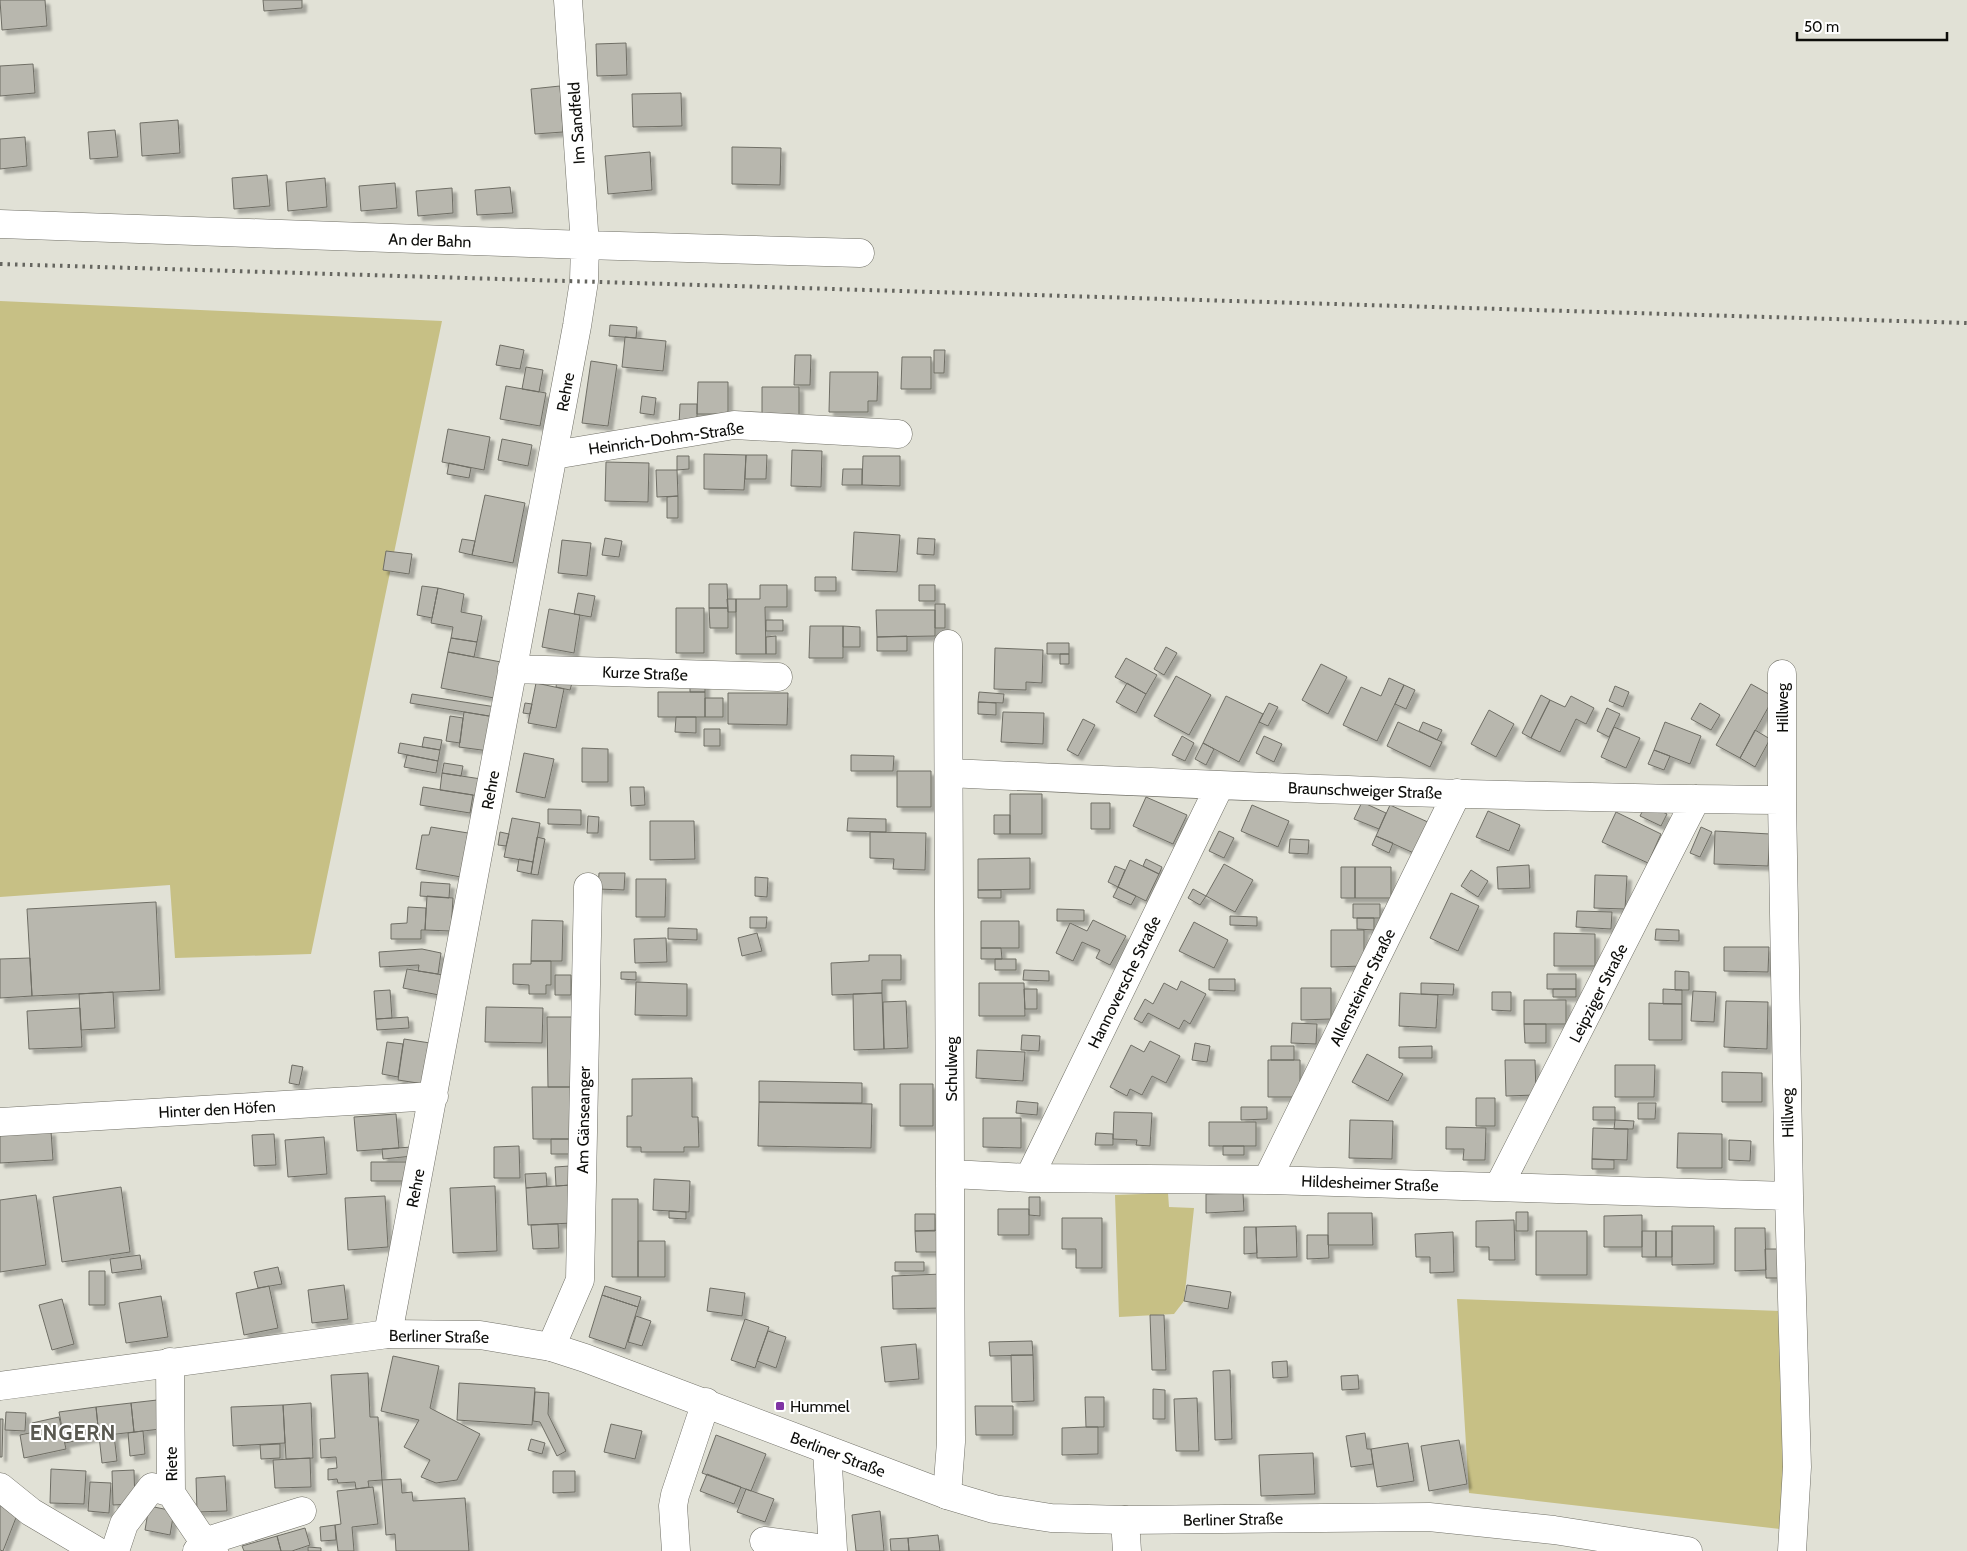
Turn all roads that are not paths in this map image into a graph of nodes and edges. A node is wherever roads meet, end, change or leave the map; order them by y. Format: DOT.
graph roads {
  1 [pos="568,0"];
  2 [pos="0,224"];
  3 [pos="585,245"];
  4 [pos="860,253"];
  5 [pos="898,434"];
  6 [pos="554,455"];
  7 [pos="948,644"];
  8 [pos="512,669"];
  9 [pos="1782,674"];
  10 [pos="778,677"];
  11 [pos="949,773"];
  12 [pos="1220,786"];
  13 [pos="1457,793"];
  14 [pos="1696,800"];
  15 [pos="1782,800"];
  16 [pos="588,887"];
  17 [pos="434,1096"];
  18 [pos="0,1122"];
  19 [pos="952,1174"];
  20 [pos="1029,1178"];
  21 [pos="1267,1180"];
  22 [pos="1499,1186"];
  23 [pos="1789,1196"];
  24 [pos="388,1334"];
  25 [pos="551,1347"];
  26 [pos="170,1362"];
  27 [pos="0,1386"];
  28 [pos="706,1402"];
  29 [pos="828,1450"];
  30 [pos="0,1487"];
  31 [pos="172,1493"];
  32 [pos="947,1495"];
  33 [pos="302,1511"];
  34 [pos="1125,1520"];
  35 [pos="764,1540"];
  36 [pos="205,1548"];
  37 [pos="97,1551"];
  38 [pos="114,1551"];
  39 [pos="676,1551"];
  40 [pos="1127,1551"];
  41 [pos="1688,1551"];
  42 [pos="1792,1551"];
  1 -- 3 [label="street, Im Sandfeld"];
  2 -- 3 [label="street, An der Bahn"];
  3 -- 4 [label="street, An der Bahn"];
  3 -- 6 [label="street, Rehre"];
  5 -- 6 [label="street, Heinrich-Dohm-Straße"];
  6 -- 8 [label="street, Rehre"];
  7 -- 11 [label="street, Schulweg"];
  8 -- 10 [label="street, Kurze Straße"];
  8 -- 17 [label="street, Rehre"];
  9 -- 15 [label="street, Hillweg"];
  11 -- 12 [label="street, Braunschweiger Straße"];
  11 -- 19 [label="street, Schulweg"];
  12 -- 13 [label="street, Braunschweiger Straße"];
  12 -- 20 [label="street, Hannoversche Straße"];
  13 -- 14 [label="street, Braunschweiger Straße"];
  13 -- 21 [label="street, Allensteiner Straße"];
  14 -- 15 [label="street, Braunschweiger Straße"];
  14 -- 22 [label="street, Leipziger Straße"];
  15 -- 23 [label="street, Hillweg"];
  16 -- 25 [label="street, Am Gänseanger"];
  17 -- 18 [label="street, Hinter den Höfen"];
  17 -- 24 [label="street, Rehre"];
  19 -- 20 [label="street, Hildesheimer Straße"];
  19 -- 32 [label="street, Schulweg"];
  20 -- 21 [label="street, Hildesheimer Straße"];
  21 -- 22 [label="street, Hildesheimer Straße"];
  22 -- 23 [label="street, Hildesheimer Straße"];
  23 -- 42 [label="street, Hillweg"];
  24 -- 25 [label="street, Berliner Straße"];
  24 -- 26 [label="street, Berliner Straße"];
  25 -- 28 [label="street, Berliner Straße"];
  26 -- 27 [label="street, Berliner Straße"];
  26 -- 31 [label="street, Riete"];
  28 -- 29 [label="street, Berliner Straße"];
  28 -- 39 [label="street"];
  29 -- 32 [label="street, Berliner Straße"];
  29 -- 35 [label="street"];
  30 -- 37 [label="street"];
  31 -- 36 [label="street, Riete"];
  31 -- 38 [label="street"];
  32 -- 34 [label="street, Berliner Straße"];
  33 -- 36 [label="street"];
  34 -- 40 [label="street"];
  34 -- 41 [label="street, Berliner Straße"];
}
